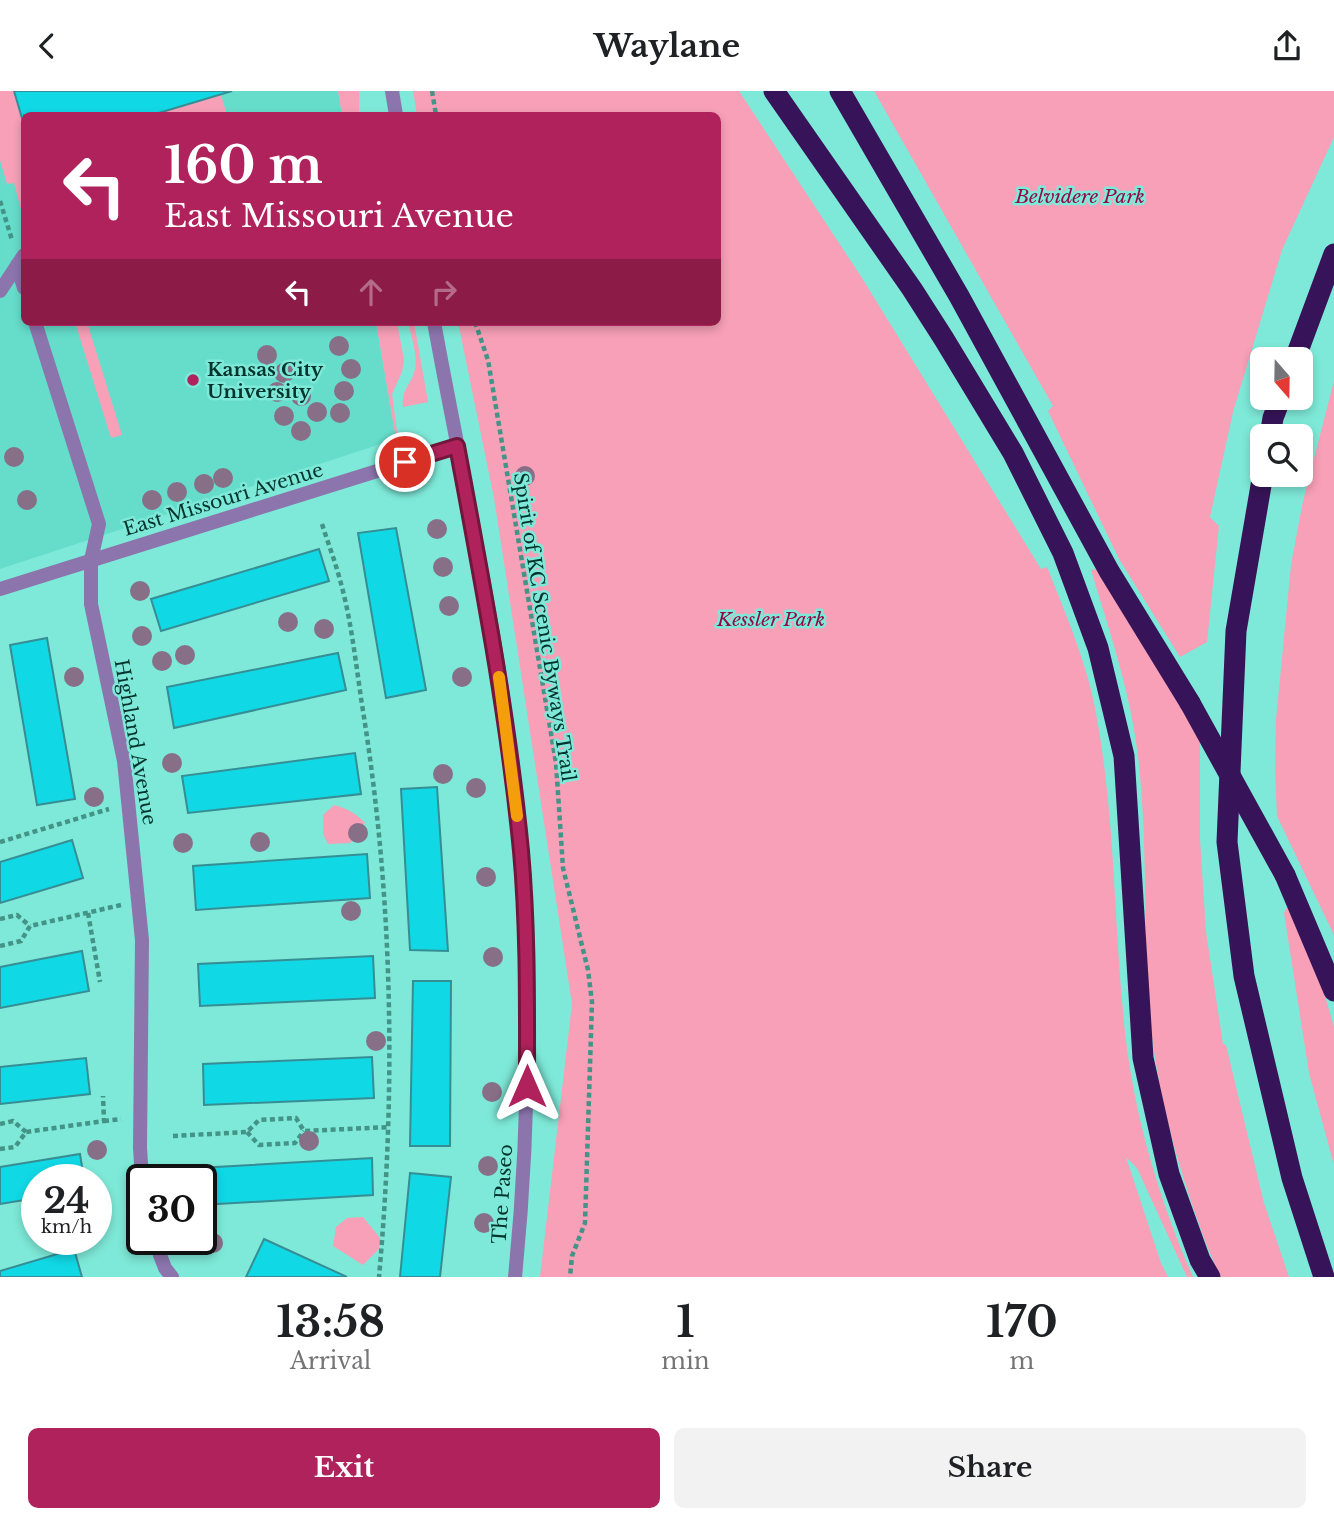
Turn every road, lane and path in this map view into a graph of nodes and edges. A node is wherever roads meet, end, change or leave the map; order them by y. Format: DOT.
graph roads {
  1 [pos="392,91"];
  2 [pos="432,91"];
  3 [pos="774,91"];
  4 [pos="840,91"];
  5 [pos="396,112"];
  6 [pos="436,112"];
  7 [pos="0,201"];
  8 [pos="1334,254"];
  9 [pos="18,255"];
  10 [pos="0,291"];
  11 [pos="36,326"];
  12 [pos="435,326"];
  13 [pos="476,326"];
  14 [pos="1299,347"];
  15 [pos="457,446"];
  16 [pos="1261,487"];
  17 [pos="322,524"];
  18 [pos="91,561"];
  19 [pos="0,589"];
  20 [pos="109,809"];
  21 [pos="0,842"];
  22 [pos="139,901"];
  23 [pos="88,913"];
  24 [pos="0,919"];
  25 [pos="30,926"];
  26 [pos="0,946"];
  27 [pos="100,982"];
  28 [pos="1334,991"];
  29 [pos="103,1096"];
  30 [pos="115,1119"];
  31 [pos="104,1121"];
  32 [pos="0,1123"];
  33 [pos="390,1128"];
  34 [pos="303,1131"];
  35 [pos="26,1132"];
  36 [pos="247,1132"];
  37 [pos="173,1136"];
  38 [pos="0,1149"];
  39 [pos="141,1164"];
  40 [pos="160,1255"];
  41 [pos="172,1277"];
  42 [pos="379,1277"];
  43 [pos="515,1277"];
  44 [pos="569,1277"];
  45 [pos="1210,1277"];
  46 [pos="1324,1277"];
  1 -- 5 [label="street"];
  2 -- 6 [label="path"];
  3 -- 45 [label="highway"];
  4 -- 28 [label="highway, bridge"];
  7 -- 9 [label="path"];
  8 -- 14 [label="highway"];
  9 -- 10 [label="street"];
  11 -- 18 [label="street, Highland Avenue"];
  12 -- 15 [label="street, The Paseo"];
  13 -- 44 [label="path, Spirit of KC Scenic Byways Trail"];
  15 -- 18 [label="street, East Missouri Avenue"];
  15 -- 43 [label="street, The Paseo"];
  16 -- 46 [label="highway"];
  17 -- 33 [label="path"];
  18 -- 19 [label="street, East Missouri Avenue"];
  18 -- 22 [label="street, Highland Avenue"];
  20 -- 21 [label="path"];
  22 -- 23 [label="path"];
  22 -- 39 [label="street, Highland Avenue"];
  23 -- 25 [label="path"];
  23 -- 27 [label="path"];
  24 -- 25 [label="path"];
  25 -- 26 [label="path"];
  29 -- 31 [label="path"];
  30 -- 31 [label="path"];
  31 -- 35 [label="path"];
  32 -- 35 [label="path"];
  33 -- 34 [label="path"];
  33 -- 42 [label="path"];
  34 -- 36 [label="path"];
  34 -- 36 [label="path"];
  35 -- 38 [label="path"];
  36 -- 37 [label="path"];
  40 -- 41 [label="street"];
}
